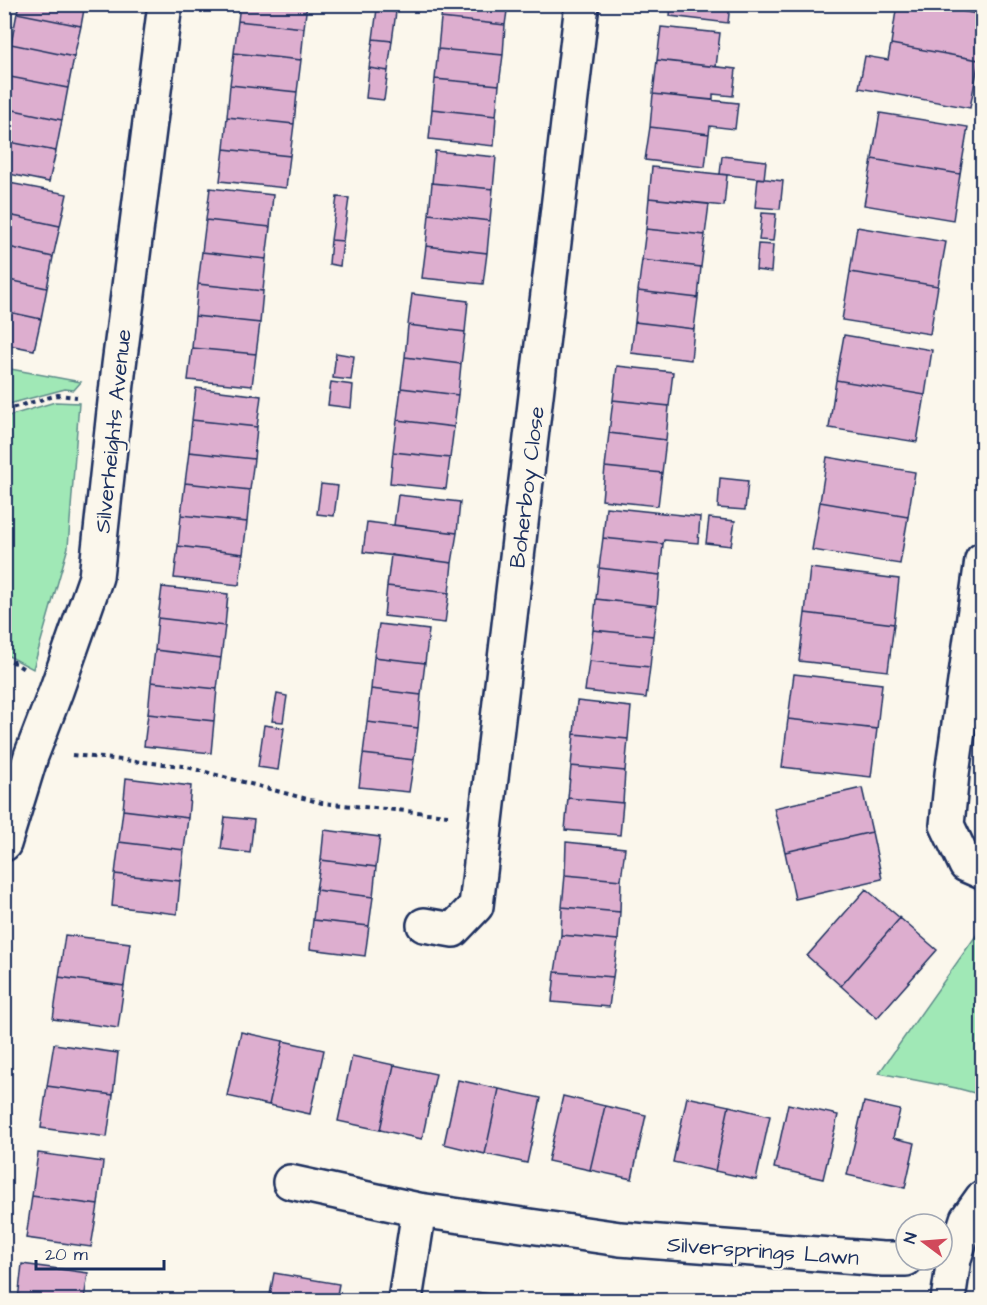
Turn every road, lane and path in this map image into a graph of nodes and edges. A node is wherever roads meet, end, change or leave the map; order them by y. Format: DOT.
graph roads {
  1 [pos="165,4"];
  2 [pos="582,4"];
  3 [pos="116,400"];
  4 [pos="4,411"];
  5 [pos="982,560"];
  6 [pos="31,756"];
  7 [pos="488,818"];
  8 [pos="4,844"];
  9 [pos="982,872"];
  10 [pos="424,925"];
  11 [pos="290,1182"];
  12 [pos="982,1198"];
  13 [pos="419,1210"];
  14 [pos="954,1246"];
  15 [pos="894,1259"];
  16 [pos="948,1272"];
  17 [pos="405,1300"];
  18 [pos="948,1300"];
  1 -- 3 [label="street, Silverheights Avenue"];
  2 -- 7 [label="street, Boherboy Close"];
  3 -- 4 [label="path"];
  3 -- 6 [label="street, Silverheights Avenue"];
  5 -- 9 [label="street"];
  6 -- 7 [label="path"];
  6 -- 8 [label="street, Silverheights Avenue"];
  7 -- 10 [label="street, Boherboy Close"];
  11 -- 13 [label="street, Silversprings Lawn"];
  12 -- 14 [label="street"];
  13 -- 15 [label="street, Silversprings Lawn"];
  13 -- 17 [label="street"];
  16 -- 18 [label="street"];
}
